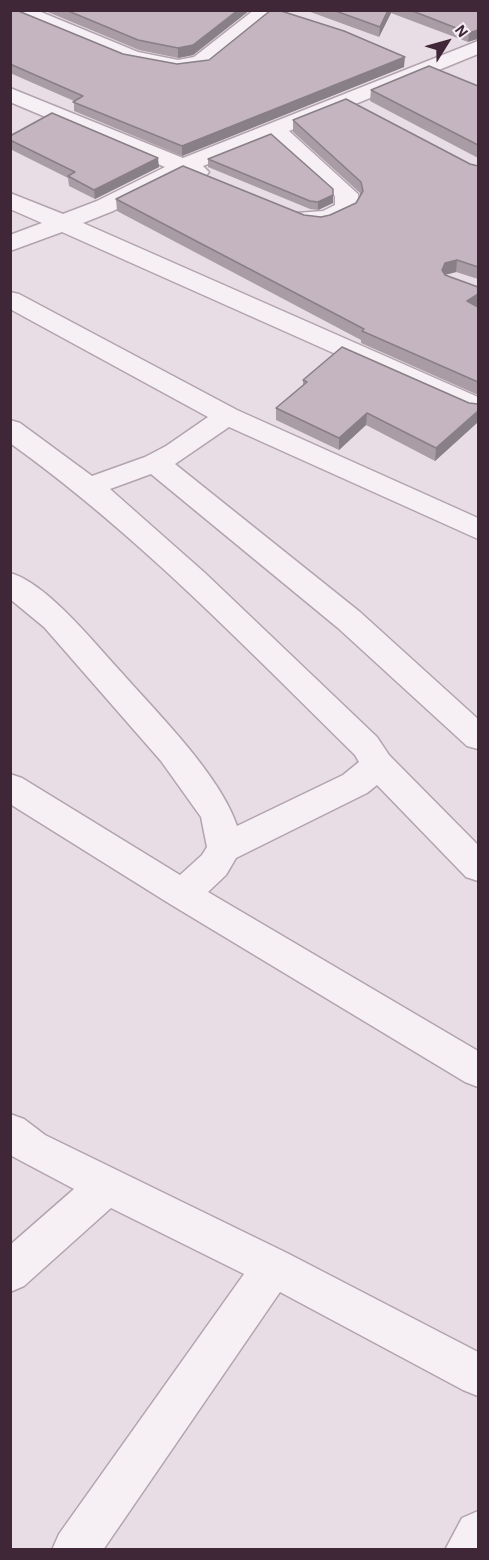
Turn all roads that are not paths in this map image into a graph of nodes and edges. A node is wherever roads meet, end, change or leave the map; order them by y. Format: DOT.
graph roads {
  1 [pos="16,10"];
  2 [pos="274,11"];
  3 [pos="478,47"];
  4 [pos="397,54"];
  5 [pos="429,67"];
  6 [pos="459,80"];
  7 [pos="10,94"];
  8 [pos="347,100"];
  9 [pos="368,111"];
  10 [pos="274,130"];
  11 [pos="184,166"];
  12 [pos="217,180"];
  13 [pos="10,200"];
  14 [pos="282,209"];
  15 [pos="62,224"];
  16 [pos="10,244"];
  17 [pos="10,299"];
  18 [pos="478,407"];
  19 [pos="227,417"];
  20 [pos="10,429"];
  21 [pos="155,463"];
  22 [pos="88,487"];
  23 [pos="478,529"];
  24 [pos="10,583"];
  25 [pos="478,737"];
  26 [pos="377,764"];
  27 [pos="10,788"];
  28 [pos="224,848"];
  29 [pos="478,867"];
  30 [pos="182,894"];
  31 [pos="478,1070"];
  32 [pos="10,1131"];
  33 [pos="107,1186"];
  34 [pos="273,1267"];
  35 [pos="10,1272"];
  36 [pos="478,1375"];
  37 [pos="478,1534"];
  38 [pos="75,1550"];
  39 [pos="468,1550"];
  1 -- 2 [label="street"];
  3 -- 5 [label="street"];
  4 -- 5 [label="street"];
  5 -- 6 [label="street"];
  5 -- 8 [label="street"];
  7 -- 11 [label="street"];
  8 -- 9 [label="street"];
  8 -- 10 [label="street"];
  10 -- 11 [label="street"];
  10 -- 14 [label="street"];
  11 -- 12 [label="street"];
  11 -- 15 [label="street"];
  13 -- 15 [label="street"];
  15 -- 16 [label="street"];
  15 -- 18 [label="street"];
  17 -- 19 [label="street"];
  19 -- 21 [label="street"];
  19 -- 23 [label="street"];
  20 -- 22 [label="street"];
  21 -- 22 [label="street"];
  21 -- 25 [label="street"];
  22 -- 26 [label="street"];
  24 -- 28 [label="street"];
  26 -- 28 [label="street"];
  26 -- 29 [label="street"];
  27 -- 30 [label="street"];
  28 -- 30 [label="street"];
  30 -- 31 [label="street"];
  32 -- 33 [label="street"];
  33 -- 34 [label="street"];
  33 -- 35 [label="street"];
  34 -- 36 [label="street"];
  34 -- 38 [label="street"];
  37 -- 39 [label="street"];
}
